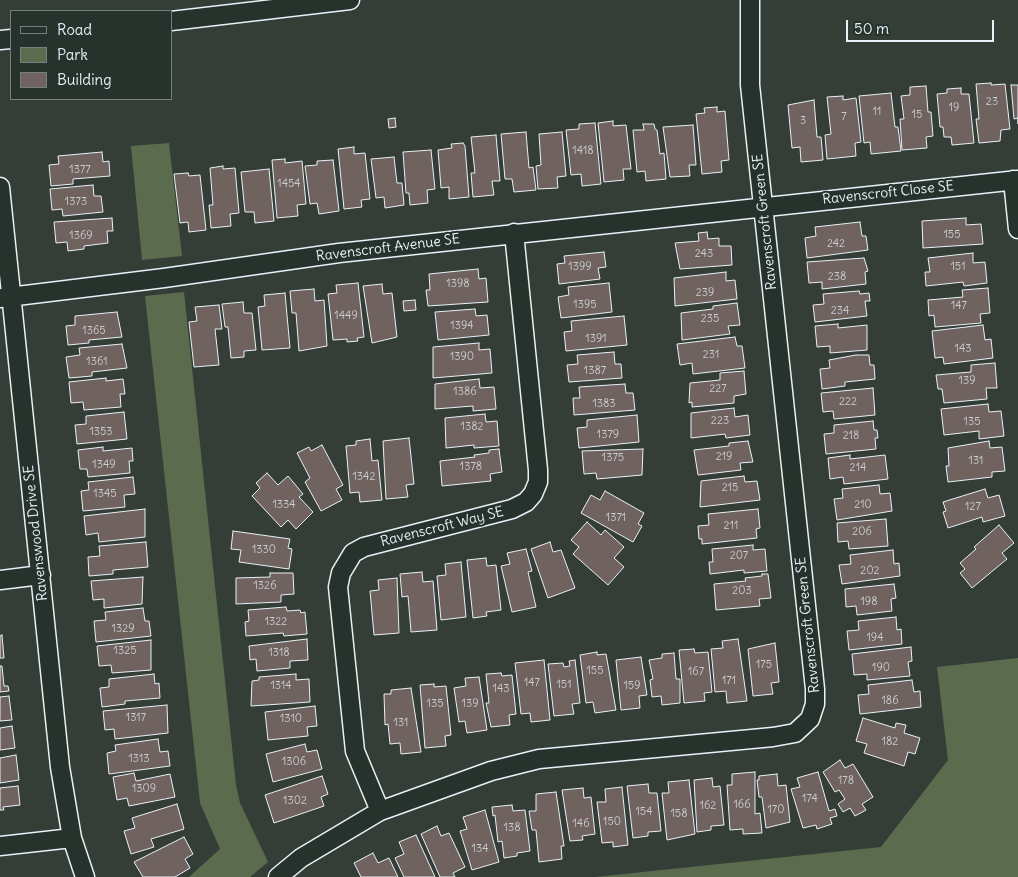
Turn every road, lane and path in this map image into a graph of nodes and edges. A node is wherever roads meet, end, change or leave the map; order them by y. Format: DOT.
graph roads {
  1 [pos="350,0"];
  2 [pos="750,0"];
  3 [pos="172,20"];
  4 [pos="1016,180"];
  5 [pos="0,187"];
  6 [pos="764,206"];
  7 [pos="1018,229"];
  8 [pos="514,233"];
  9 [pos="6,297"];
  10 [pos="40,575"];
  11 [pos="0,580"];
  12 [pos="380,811"];
  13 [pos="72,838"];
  14 [pos="0,846"];
  15 [pos="85,877"];
  16 [pos="278,877"];
  1 -- 3 [label="street"];
  2 -- 6 [label="street, Ravenscroft Green SE"];
  4 -- 6 [label="street, Ravenscroft Close SE"];
  4 -- 7 [label="street, Ravenscroft Close SE"];
  5 -- 9 [label="street, Ravenswood Drive SE"];
  6 -- 8 [label="street, Ravenscroft Avenue SE"];
  6 -- 12 [label="street, Ravenscroft Green SE"];
  8 -- 9 [label="street, Ravenscroft Avenue SE"];
  8 -- 12 [label="street, Ravenscroft Way SE"];
  9 -- 10 [label="street, Ravenswood Drive SE"];
  10 -- 11 [label="street"];
  10 -- 13 [label="street, Ravenswood Drive SE"];
  12 -- 16 [label="street, Ravenscroft Green SE"];
  13 -- 14 [label="street"];
  13 -- 15 [label="street, Ravenswood Drive SE"];
}
